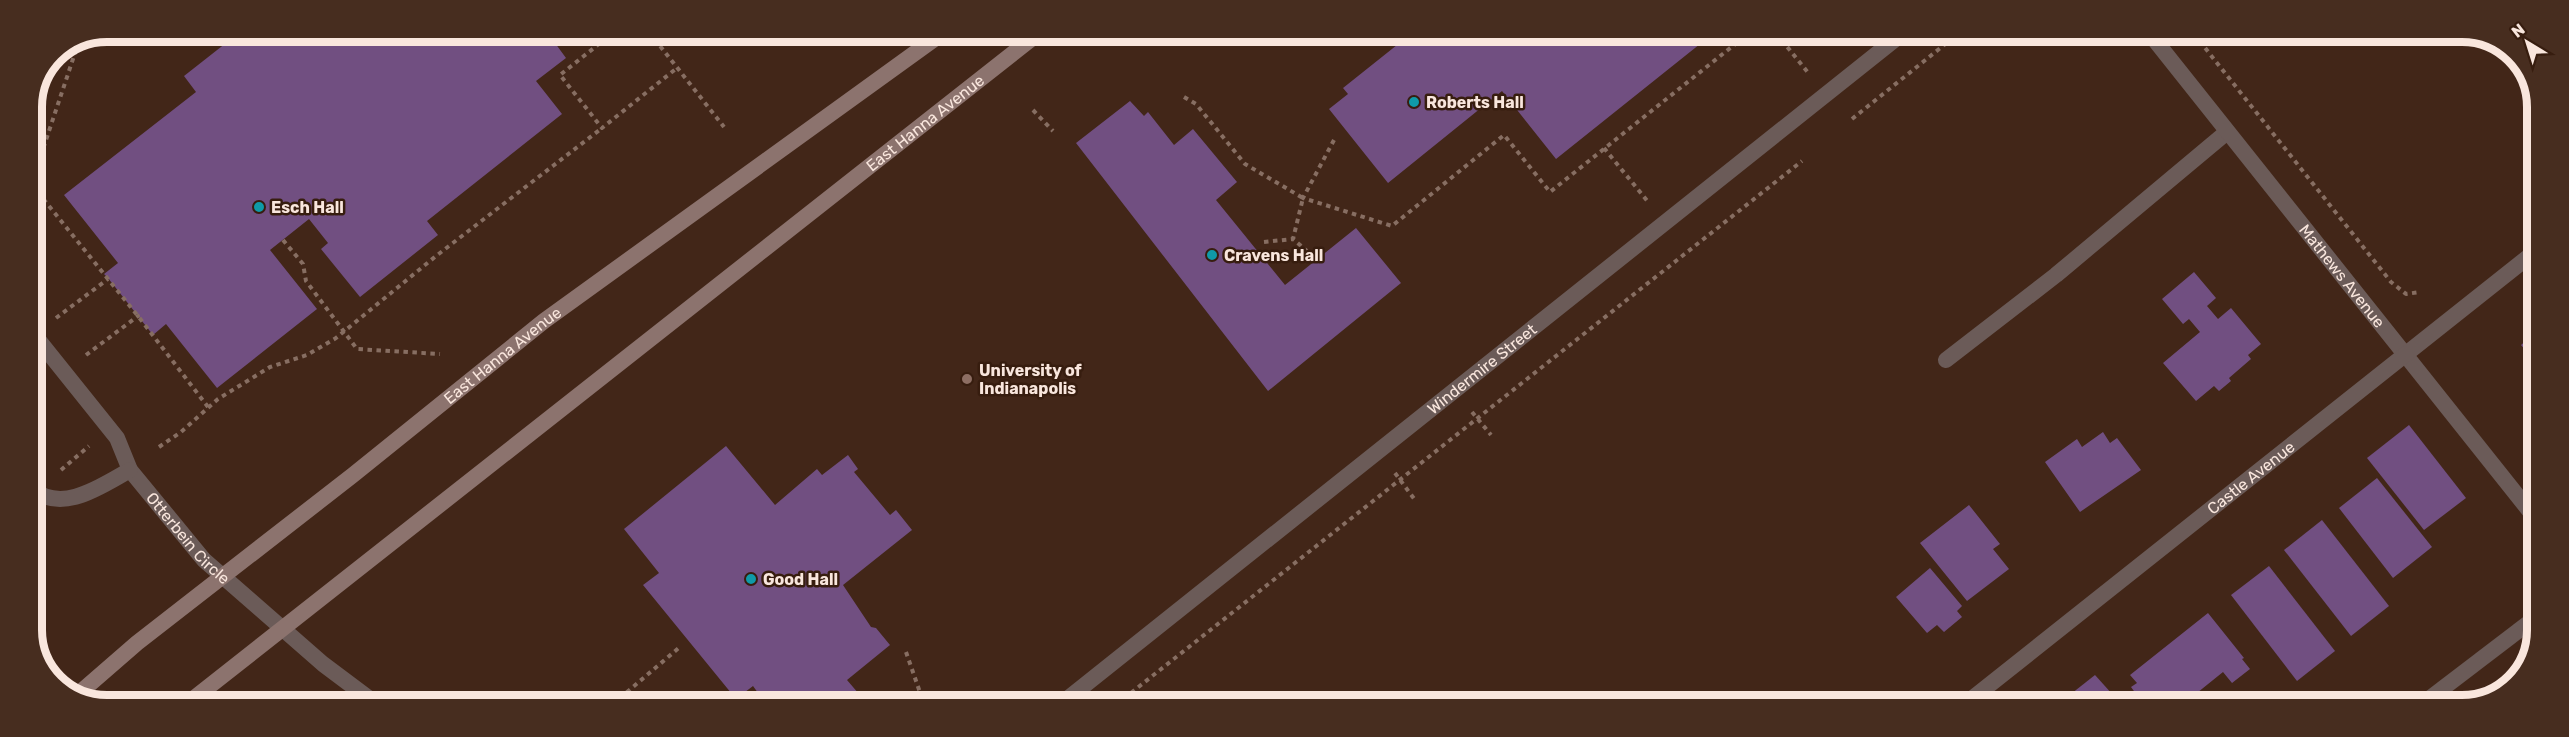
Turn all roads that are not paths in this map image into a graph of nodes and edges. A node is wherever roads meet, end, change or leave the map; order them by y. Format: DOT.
graph roads {
  1 [pos="930,42"];
  2 [pos="1029,42"];
  3 [pos="1891,42"];
  4 [pos="2156,42"];
  5 [pos="2227,132"];
  6 [pos="2527,258"];
  7 [pos="42,344"];
  8 [pos="2406,355"];
  9 [pos="1946,360"];
  10 [pos="130,470"];
  11 [pos="42,495"];
  12 [pos="2527,508"];
  13 [pos="222,578"];
  14 [pos="2527,624"];
  15 [pos="283,629"];
  16 [pos="83,690"];
  17 [pos="198,695"];
  18 [pos="364,695"];
  19 [pos="1072,695"];
  20 [pos="1977,695"];
  21 [pos="2434,695"];
  1 -- 13 [label="main road, East Hanna Avenue"];
  2 -- 15 [label="main road, East Hanna Avenue"];
  3 -- 19 [label="street, Windermire Street"];
  4 -- 5 [label="street, Mathews Avenue"];
  5 -- 8 [label="street, Mathews Avenue"];
  5 -- 9 [label="street"];
  6 -- 8 [label="street, Castle Avenue"];
  7 -- 10 [label="street, Otterbein Circle"];
  8 -- 12 [label="street, Mathews Avenue"];
  8 -- 20 [label="street, Castle Avenue"];
  10 -- 11 [label="street"];
  10 -- 13 [label="street, Otterbein Circle"];
  13 -- 15 [label="street, Otterbein Circle"];
  13 -- 16 [label="main road, East Hanna Avenue"];
  14 -- 21 [label="street"];
  15 -- 17 [label="main road, East Hanna Avenue"];
  15 -- 18 [label="street, Otterbein Circle"];
}
